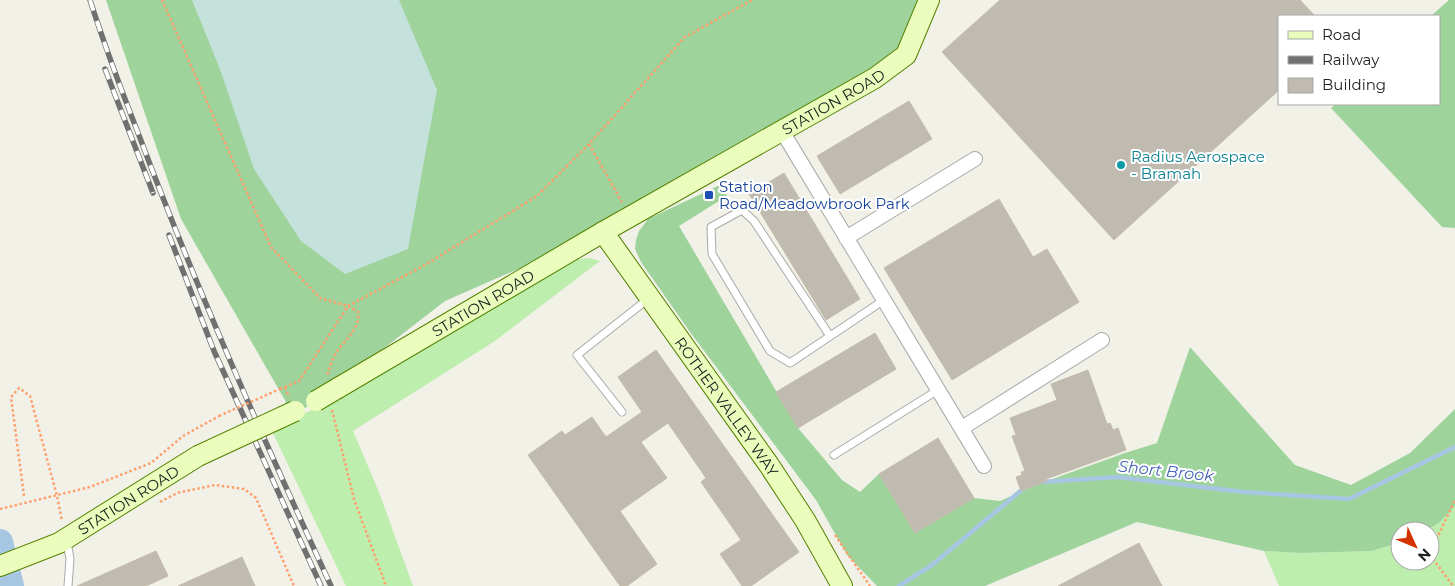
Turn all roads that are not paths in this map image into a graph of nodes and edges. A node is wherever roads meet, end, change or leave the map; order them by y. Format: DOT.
graph roads {
  1 [pos="929,0"];
  2 [pos="782,132"];
  3 [pos="975,159"];
  4 [pos="603,232"];
  5 [pos="846,238"];
  6 [pos="650,297"];
  7 [pos="884,300"];
  8 [pos="830,336"];
  9 [pos="1102,340"];
  10 [pos="938,390"];
  11 [pos="622,412"];
  12 [pos="962,428"];
  13 [pos="834,454"];
  14 [pos="984,466"];
  15 [pos="66,538"];
  16 [pos="0,566"];
  17 [pos="68,586"];
  18 [pos="842,586"];
  1 -- 2 [label="main road, STATION ROAD"];
  2 -- 4 [label="main road, STATION ROAD"];
  2 -- 5 [label="street"];
  3 -- 5 [label="street"];
  4 -- 6 [label="main road, ROTHER VALLEY WAY"];
  4 -- 15 [label="main road, STATION ROAD, bridge"];
  5 -- 7 [label="street"];
  6 -- 11 [label="lane"];
  6 -- 18 [label="main road, ROTHER VALLEY WAY"];
  7 -- 8 [label="lane"];
  7 -- 10 [label="street"];
  8 -- 8 [label="lane"];
  9 -- 12 [label="street"];
  10 -- 12 [label="street"];
  10 -- 13 [label="lane"];
  12 -- 14 [label="street"];
  15 -- 16 [label="main road, STATION ROAD"];
  15 -- 17 [label="lane"];
}
